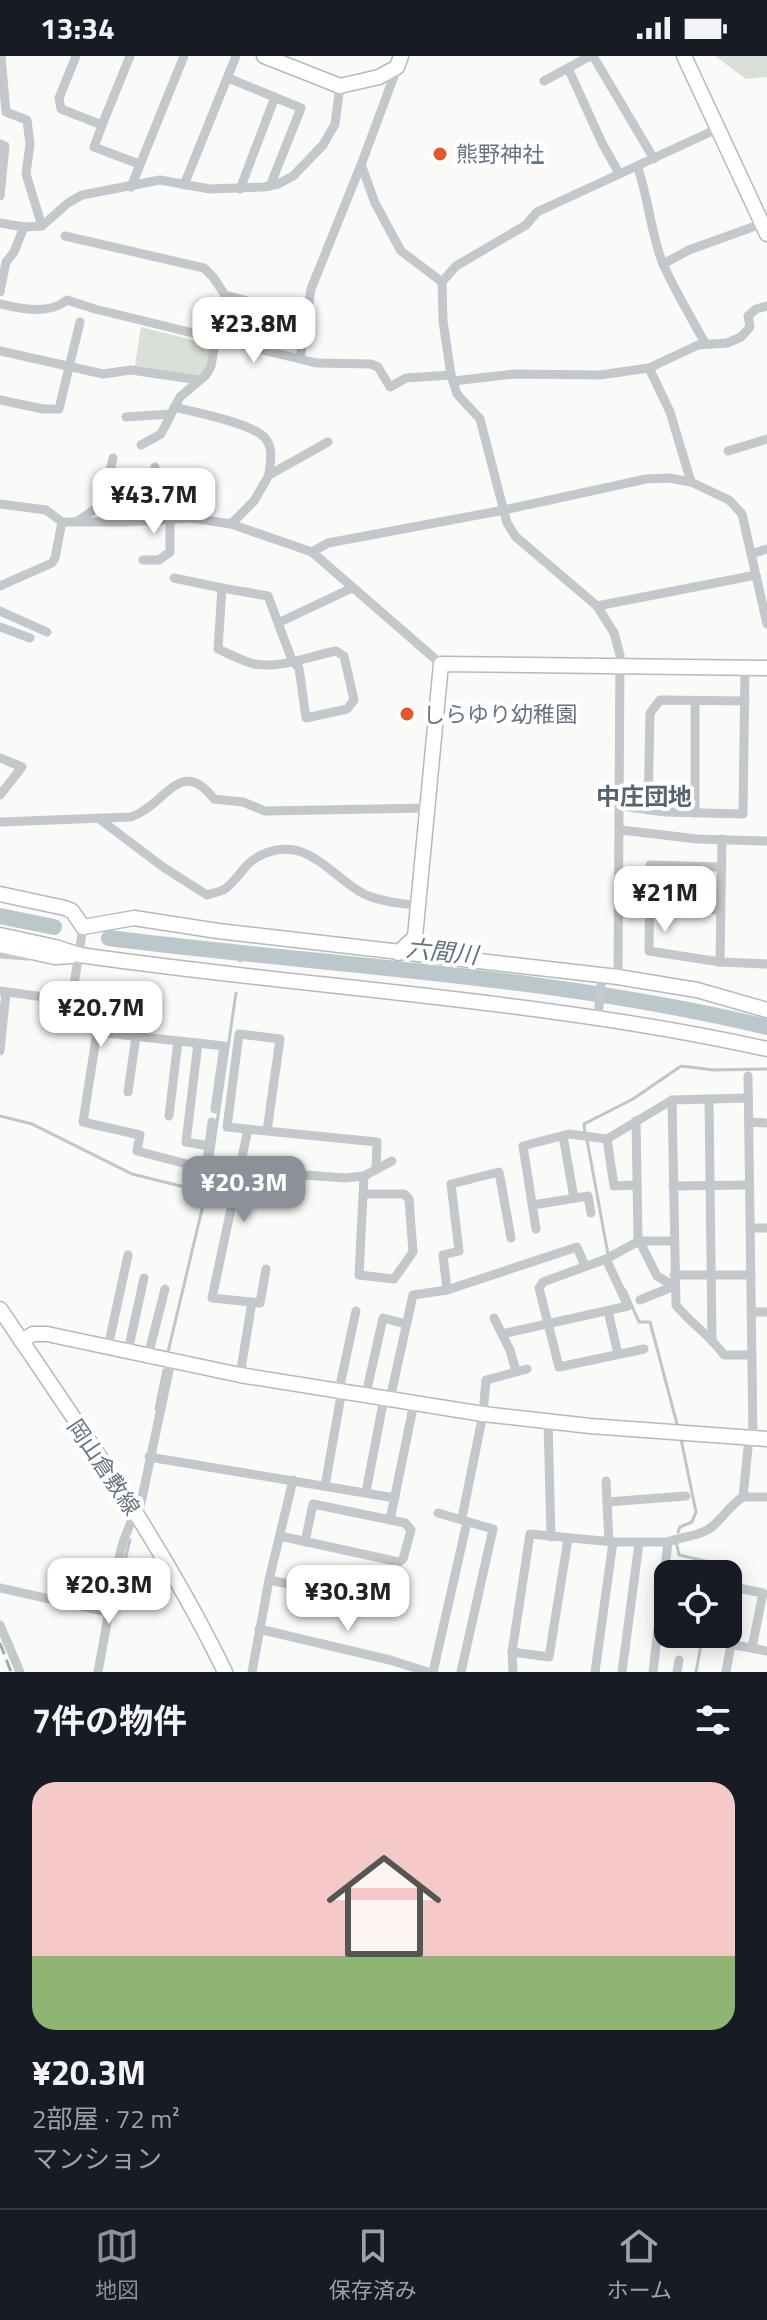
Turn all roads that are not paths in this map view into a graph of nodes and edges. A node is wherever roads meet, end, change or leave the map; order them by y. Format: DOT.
graph roads {
  1 [pos="1,56"];
  2 [pos="76,56"];
  3 [pos="130,56"];
  4 [pos="184,56"];
  5 [pos="236,56"];
  6 [pos="264,56"];
  7 [pos="591,56"];
  8 [pos="684,56"];
  9 [pos="284,60"];
  10 [pos="399,62"];
  11 [pos="568,68"];
  12 [pos="228,78"];
  13 [pos="544,81"];
  14 [pos="340,86"];
  15 [pos="275,97"];
  16 [pos="102,125"];
  17 [pos="719,128"];
  18 [pos="0,144"];
  19 [pos="654,159"];
  20 [pos="139,164"];
  21 [pos="361,165"];
  22 [pos="637,166"];
  23 [pos="619,173"];
  24 [pos="184,185"];
  25 [pos="270,186"];
  26 [pos="131,187"];
  27 [pos="240,189"];
  28 [pos="0,196"];
  29 [pos="0,223"];
  30 [pos="42,226"];
  31 [pos="24,227"];
  32 [pos="764,229"];
  33 [pos="65,236"];
  34 [pos="663,264"];
  35 [pos="442,282"];
  36 [pos="0,292"];
  37 [pos="0,304"];
  38 [pos="767,306"];
  39 [pos="306,317"];
  40 [pos="80,322"];
  41 [pos="216,338"];
  42 [pos="705,343"];
  43 [pos="0,351"];
  44 [pos="300,359"];
  45 [pos="70,367"];
  46 [pos="649,368"];
  47 [pos="452,378"];
  48 [pos="199,380"];
  49 [pos="0,400"];
  50 [pos="172,410"];
  51 [pos="126,417"];
  52 [pos="767,439"];
  53 [pos="328,442"];
  54 [pos="141,445"];
  55 [pos="728,451"];
  56 [pos="113,458"];
  57 [pos="155,467"];
  58 [pos="269,475"];
  59 [pos="691,482"];
  60 [pos="0,504"];
  61 [pos="504,510"];
  62 [pos="173,518"];
  63 [pos="78,521"];
  64 [pos="62,522"];
  65 [pos="231,524"];
  66 [pos="767,549"];
  67 [pos="312,552"];
  68 [pos="751,554"];
  69 [pos="143,560"];
  70 [pos="756,575"];
  71 [pos="174,578"];
  72 [pos="0,586"];
  73 [pos="222,588"];
  74 [pos="352,588"];
  75 [pos="597,606"];
  76 [pos="0,611"];
  77 [pos="278,623"];
  78 [pos="767,624"];
  79 [pos="0,627"];
  80 [pos="47,632"];
  81 [pos="30,638"];
  82 [pos="292,660"];
  83 [pos="441,664"];
  84 [pos="620,666"];
  85 [pos="745,668"];
  86 [pos="767,668"];
  87 [pos="695,701"];
  88 [pos="745,701"];
  89 [pos="0,758"];
  90 [pos="0,795"];
  91 [pos="621,806"];
  92 [pos="428,808"];
  93 [pos="648,810"];
  94 [pos="695,813"];
  95 [pos="98,818"];
  96 [pos="0,822"];
  97 [pos="621,830"];
  98 [pos="722,839"];
  99 [pos="767,841"];
  100 [pos="720,867"];
  101 [pos="0,894"];
  102 [pos="419,906"];
  103 [pos="649,908"];
  104 [pos="720,910"];
  105 [pos="83,927"];
  106 [pos="0,935"];
  107 [pos="415,937"];
  108 [pos="0,945"];
  109 [pos="398,953"];
  110 [pos="0,954"];
  111 [pos="80,955"];
  112 [pos="55,957"];
  113 [pos="436,957"];
  114 [pos="720,962"];
  115 [pos="767,964"];
  116 [pos="618,977"];
  117 [pos="601,980"];
  118 [pos="3,992"];
  119 [pos="71,1004"];
  120 [pos="767,1010"];
  121 [pos="598,1017"];
  122 [pos="97,1032"];
  123 [pos="136,1036"];
  124 [pos="178,1041"];
  125 [pos="198,1043"];
  126 [pos="767,1049"];
  127 [pos="0,1051"];
  128 [pos="748,1076"];
  129 [pos="128,1092"];
  130 [pos="748,1098"];
  131 [pos="709,1099"];
  132 [pos="672,1100"];
  133 [pos="215,1109"];
  134 [pos="169,1116"];
  135 [pos="636,1121"];
  136 [pos="212,1122"];
  137 [pos="749,1122"];
  138 [pos="767,1123"];
  139 [pos="248,1129"];
  140 [pos="267,1131"];
  141 [pos="563,1136"];
  142 [pos="607,1139"];
  143 [pos="209,1146"];
  144 [pos="392,1161"];
  145 [pos="376,1169"];
  146 [pos="239,1170"];
  147 [pos="364,1176"];
  148 [pos="637,1185"];
  149 [pos="710,1185"];
  150 [pos="749,1185"];
  151 [pos="673,1186"];
  152 [pos="363,1194"];
  153 [pos="574,1198"];
  154 [pos="533,1205"];
  155 [pos="591,1213"];
  156 [pos="750,1228"];
  157 [pos="767,1228"];
  158 [pos="536,1229"];
  159 [pos="511,1238"];
  160 [pos="639,1241"];
  161 [pos="674,1241"];
  162 [pos="128,1255"];
  163 [pos="608,1258"];
  164 [pos="585,1266"];
  165 [pos="266,1269"];
  166 [pos="711,1275"];
  167 [pos="751,1275"];
  168 [pos="144,1278"];
  169 [pos="674,1281"];
  170 [pos="165,1289"];
  171 [pos="447,1290"];
  172 [pos="640,1300"];
  173 [pos="252,1302"];
  174 [pos="0,1309"];
  175 [pos="356,1311"];
  176 [pos="608,1311"];
  177 [pos="751,1312"];
  178 [pos="767,1312"];
  179 [pos="494,1318"];
  180 [pos="406,1324"];
  181 [pos="548,1324"];
  182 [pos="502,1334"];
  183 [pos="21,1341"];
  184 [pos="712,1341"];
  185 [pos="108,1347"];
  186 [pos="644,1349"];
  187 [pos="128,1351"];
  188 [pos="618,1354"];
  189 [pos="752,1355"];
  190 [pos="148,1356"];
  191 [pos="171,1361"];
  192 [pos="527,1369"];
  193 [pos="516,1371"];
  194 [pos="240,1375"];
  195 [pos="340,1390"];
  196 [pos="366,1394"];
  197 [pos="387,1398"];
  198 [pos="414,1403"];
  199 [pos="483,1414"];
  200 [pos="548,1422"];
  201 [pos="756,1439"];
  202 [pos="149,1457"];
  203 [pos="293,1480"];
  204 [pos="606,1481"];
  205 [pos="325,1486"];
  206 [pos="366,1492"];
  207 [pos="686,1496"];
  208 [pos="743,1497"];
  209 [pos="767,1497"];
  210 [pos="395,1498"];
  211 [pos="607,1502"];
  212 [pos="438,1513"];
  213 [pos="137,1515"];
  214 [pos="465,1517"];
  215 [pos="390,1520"];
  216 [pos="280,1536"];
  217 [pos="551,1537"];
  218 [pos="568,1539"];
  219 [pos="305,1542"];
  220 [pos="611,1542"];
  221 [pos="668,1542"];
  222 [pos="639,1543"];
  223 [pos="269,1580"];
  224 [pos="0,1588"];
  225 [pos="742,1589"];
  226 [pos="401,1607"];
  227 [pos="106,1609"];
  228 [pos="0,1625"];
  229 [pos="259,1629"];
  230 [pos="742,1646"];
  231 [pos="730,1648"];
  232 [pos="752,1648"];
  233 [pos="767,1651"];
  234 [pos="512,1652"];
  235 [pos="679,1660"];
  236 [pos="255,1671"];
  237 [pos="20,1672"];
  238 [pos="98,1672"];
  239 [pos="225,1672"];
  240 [pos="430,1672"];
  241 [pos="461,1672"];
  242 [pos="513,1672"];
  243 [pos="595,1672"];
  244 [pos="622,1672"];
  245 [pos="653,1672"];
  246 [pos="677,1672"];
  247 [pos="726,1672"];
  1 -- 30 [label="street"];
  2 -- 16 [label="street"];
  3 -- 16 [label="street"];
  4 -- 20 [label="street"];
  5 -- 12 [label="street"];
  6 -- 9 [label="street"];
  7 -- 11 [label="street"];
  7 -- 19 [label="street"];
  8 -- 17 [label="street"];
  9 -- 14 [label="street"];
  10 -- 14 [label="street"];
  10 -- 21 [label="street"];
  11 -- 13 [label="street"];
  11 -- 23 [label="street"];
  12 -- 15 [label="street"];
  12 -- 24 [label="street"];
  14 -- 25 [label="street"];
  15 -- 25 [label="street"];
  15 -- 27 [label="street"];
  16 -- 20 [label="street"];
  17 -- 19 [label="street"];
  17 -- 32 [label="street"];
  18 -- 28 [label="street"];
  19 -- 22 [label="street"];
  20 -- 26 [label="street"];
  21 -- 35 [label="street"];
  21 -- 39 [label="street"];
  22 -- 23 [label="street"];
  22 -- 34 [label="street"];
  23 -- 35 [label="street"];
  24 -- 26 [label="street"];
  24 -- 27 [label="street"];
  25 -- 27 [label="street"];
  26 -- 30 [label="street"];
  29 -- 31 [label="street"];
  30 -- 31 [label="street"];
  31 -- 36 [label="street"];
  32 -- 34 [label="street"];
  33 -- 39 [label="street"];
  34 -- 42 [label="street"];
  35 -- 47 [label="street"];
  37 -- 41 [label="street"];
  38 -- 42 [label="street"];
  39 -- 44 [label="street"];
  40 -- 45 [label="street"];
  41 -- 44 [label="street"];
  41 -- 48 [label="street"];
  42 -- 46 [label="street"];
  43 -- 45 [label="street"];
  44 -- 47 [label="street"];
  45 -- 48 [label="street"];
  45 -- 49 [label="street"];
  46 -- 47 [label="street"];
  46 -- 59 [label="street"];
  47 -- 61 [label="street"];
  48 -- 50 [label="street"];
  50 -- 51 [label="street"];
  50 -- 54 [label="street"];
  50 -- 58 [label="street"];
  52 -- 55 [label="street"];
  53 -- 58 [label="street"];
  56 -- 63 [label="street"];
  57 -- 62 [label="street"];
  58 -- 65 [label="street"];
  59 -- 61 [label="street"];
  59 -- 68 [label="street"];
  60 -- 64 [label="street"];
  61 -- 67 [label="street"];
  61 -- 75 [label="street"];
  62 -- 63 [label="street"];
  62 -- 65 [label="street"];
  62 -- 69 [label="street"];
  63 -- 64 [label="street"];
  64 -- 72 [label="street"];
  65 -- 67 [label="street"];
  66 -- 68 [label="street"];
  67 -- 74 [label="street"];
  68 -- 70 [label="street"];
  70 -- 75 [label="street"];
  70 -- 78 [label="street"];
  71 -- 73 [label="street"];
  73 -- 77 [label="street"];
  73 -- 82 [label="street"];
  74 -- 77 [label="street"];
  74 -- 83 [label="street"];
  75 -- 84 [label="street"];
  76 -- 80 [label="street"];
  77 -- 82 [label="street"];
  79 -- 81 [label="street"];
  82 -- 82 [label="street"];
  83 -- 84 [label="street"];
  83 -- 92 [label="street"];
  84 -- 85 [label="street"];
  84 -- 91 [label="street"];
  85 -- 86 [label="street"];
  85 -- 88 [label="street"];
  87 -- 88 [label="street"];
  87 -- 93 [label="street"];
  87 -- 94 [label="street"];
  88 -- 94 [label="street"];
  89 -- 90 [label="street"];
  91 -- 93 [label="street"];
  91 -- 97 [label="street"];
  92 -- 95 [label="street"];
  92 -- 102 [label="street"];
  93 -- 94 [label="street"];
  95 -- 96 [label="street"];
  95 -- 102 [label="street"];
  97 -- 98 [label="street"];
  97 -- 116 [label="street"];
  98 -- 99 [label="street"];
  98 -- 100 [label="street"];
  100 -- 103 [label="street"];
  100 -- 104 [label="street"];
  101 -- 105 [label="street"];
  102 -- 107 [label="street"];
  103 -- 104 [label="street"];
  103 -- 114 [label="street"];
  104 -- 114 [label="street"];
  105 -- 109 [label="street"];
  105 -- 111 [label="street"];
  106 -- 111 [label="street"];
  107 -- 109 [label="street"];
  107 -- 113 [label="street"];
  108 -- 112 [label="street"];
  109 -- 113 [label="street"];
  110 -- 112 [label="street"];
  111 -- 112 [label="street"];
  111 -- 119 [label="street"];
  111 -- 121 [label="street"];
  113 -- 117 [label="street"];
  114 -- 115 [label="street"];
  116 -- 117 [label="street"];
  116 -- 120 [label="street"];
  117 -- 121 [label="street"];
  118 -- 119 [label="street"];
  118 -- 127 [label="street"];
  119 -- 122 [label="street"];
  121 -- 126 [label="street"];
  122 -- 123 [label="street"];
  122 -- 143 [label="street"];
  123 -- 124 [label="street"];
  123 -- 129 [label="street"];
  124 -- 125 [label="street"];
  124 -- 134 [label="street"];
  125 -- 133 [label="street"];
  125 -- 143 [label="street"];
  128 -- 130 [label="street"];
  130 -- 131 [label="street"];
  130 -- 137 [label="street"];
  131 -- 132 [label="street"];
  131 -- 149 [label="street"];
  132 -- 135 [label="street"];
  132 -- 151 [label="street"];
  135 -- 142 [label="street"];
  135 -- 148 [label="street"];
  136 -- 143 [label="street"];
  137 -- 138 [label="street"];
  137 -- 150 [label="street"];
  139 -- 140 [label="street"];
  139 -- 140 [label="street"];
  139 -- 146 [label="street"];
  140 -- 145 [label="street"];
  141 -- 142 [label="street"];
  141 -- 153 [label="street"];
  141 -- 154 [label="street"];
  142 -- 148 [label="street"];
  144 -- 145 [label="street"];
  145 -- 147 [label="street"];
  146 -- 147 [label="street"];
  146 -- 173 [label="street"];
  147 -- 152 [label="street"];
  148 -- 160 [label="street"];
  149 -- 150 [label="street"];
  149 -- 151 [label="street"];
  149 -- 166 [label="street"];
  150 -- 156 [label="street"];
  151 -- 161 [label="street"];
  152 -- 152 [label="street"];
  153 -- 154 [label="street"];
  153 -- 155 [label="street"];
  154 -- 158 [label="street"];
  156 -- 157 [label="street"];
  156 -- 167 [label="street"];
  159 -- 171 [label="street"];
  160 -- 161 [label="street"];
  160 -- 163 [label="street"];
  160 -- 169 [label="street"];
  161 -- 169 [label="street"];
  162 -- 185 [label="street"];
  163 -- 164 [label="street"];
  163 -- 176 [label="street"];
  164 -- 171 [label="street"];
  164 -- 181 [label="street"];
  165 -- 173 [label="street"];
  166 -- 167 [label="street"];
  166 -- 169 [label="street"];
  166 -- 184 [label="street"];
  167 -- 177 [label="street"];
  168 -- 187 [label="street"];
  169 -- 172 [label="street"];
  169 -- 184 [label="street"];
  170 -- 190 [label="street"];
  171 -- 180 [label="street"];
  173 -- 194 [label="street"];
  174 -- 183 [label="street, 岡山倉敷線"];
  175 -- 195 [label="street"];
  176 -- 181 [label="street"];
  176 -- 188 [label="street"];
  177 -- 178 [label="street"];
  177 -- 189 [label="street"];
  179 -- 182 [label="street"];
  180 -- 196 [label="street"];
  180 -- 197 [label="street"];
  181 -- 182 [label="street"];
  181 -- 188 [label="street"];
  182 -- 193 [label="street"];
  183 -- 185 [label="street"];
  183 -- 213 [label="street, 岡山倉敷線"];
  184 -- 189 [label="street"];
  185 -- 187 [label="street"];
  186 -- 188 [label="street"];
  187 -- 190 [label="street"];
  189 -- 201 [label="street"];
  190 -- 191 [label="street"];
  191 -- 194 [label="street"];
  191 -- 202 [label="street"];
  192 -- 193 [label="street"];
  193 -- 199 [label="street"];
  194 -- 195 [label="street"];
  195 -- 196 [label="street"];
  195 -- 205 [label="street"];
  196 -- 197 [label="street"];
  197 -- 198 [label="street"];
  197 -- 206 [label="street"];
  198 -- 199 [label="street"];
  198 -- 210 [label="street"];
  199 -- 200 [label="street"];
  199 -- 214 [label="street"];
  200 -- 201 [label="street"];
  200 -- 217 [label="street"];
  201 -- 208 [label="street"];
  202 -- 203 [label="street"];
  202 -- 213 [label="street"];
  203 -- 205 [label="street"];
  203 -- 216 [label="street"];
  204 -- 211 [label="street"];
  205 -- 206 [label="street"];
  206 -- 210 [label="street"];
  207 -- 211 [label="street"];
  208 -- 209 [label="street"];
  208 -- 221 [label="street"];
  210 -- 215 [label="street"];
  211 -- 220 [label="street"];
  212 -- 214 [label="street"];
  213 -- 227 [label="street"];
  213 -- 239 [label="street, 岡山倉敷線"];
  214 -- 240 [label="street"];
  214 -- 241 [label="street"];
  215 -- 219 [label="street"];
  215 -- 219 [label="street"];
  216 -- 219 [label="street"];
  216 -- 223 [label="street"];
  217 -- 218 [label="street"];
  217 -- 234 [label="street"];
  218 -- 220 [label="street"];
  218 -- 234 [label="street"];
  220 -- 222 [label="street"];
  220 -- 243 [label="street"];
  221 -- 222 [label="street"];
  221 -- 245 [label="street"];
  222 -- 244 [label="street"];
  223 -- 226 [label="street"];
  223 -- 229 [label="street"];
  224 -- 227 [label="street"];
  225 -- 232 [label="street"];
  227 -- 238 [label="street"];
  228 -- 237 [label="street"];
  229 -- 236 [label="street"];
  229 -- 240 [label="street"];
  230 -- 232 [label="street"];
  231 -- 247 [label="street"];
  232 -- 233 [label="street"];
  234 -- 242 [label="street"];
  235 -- 246 [label="street"];
}
